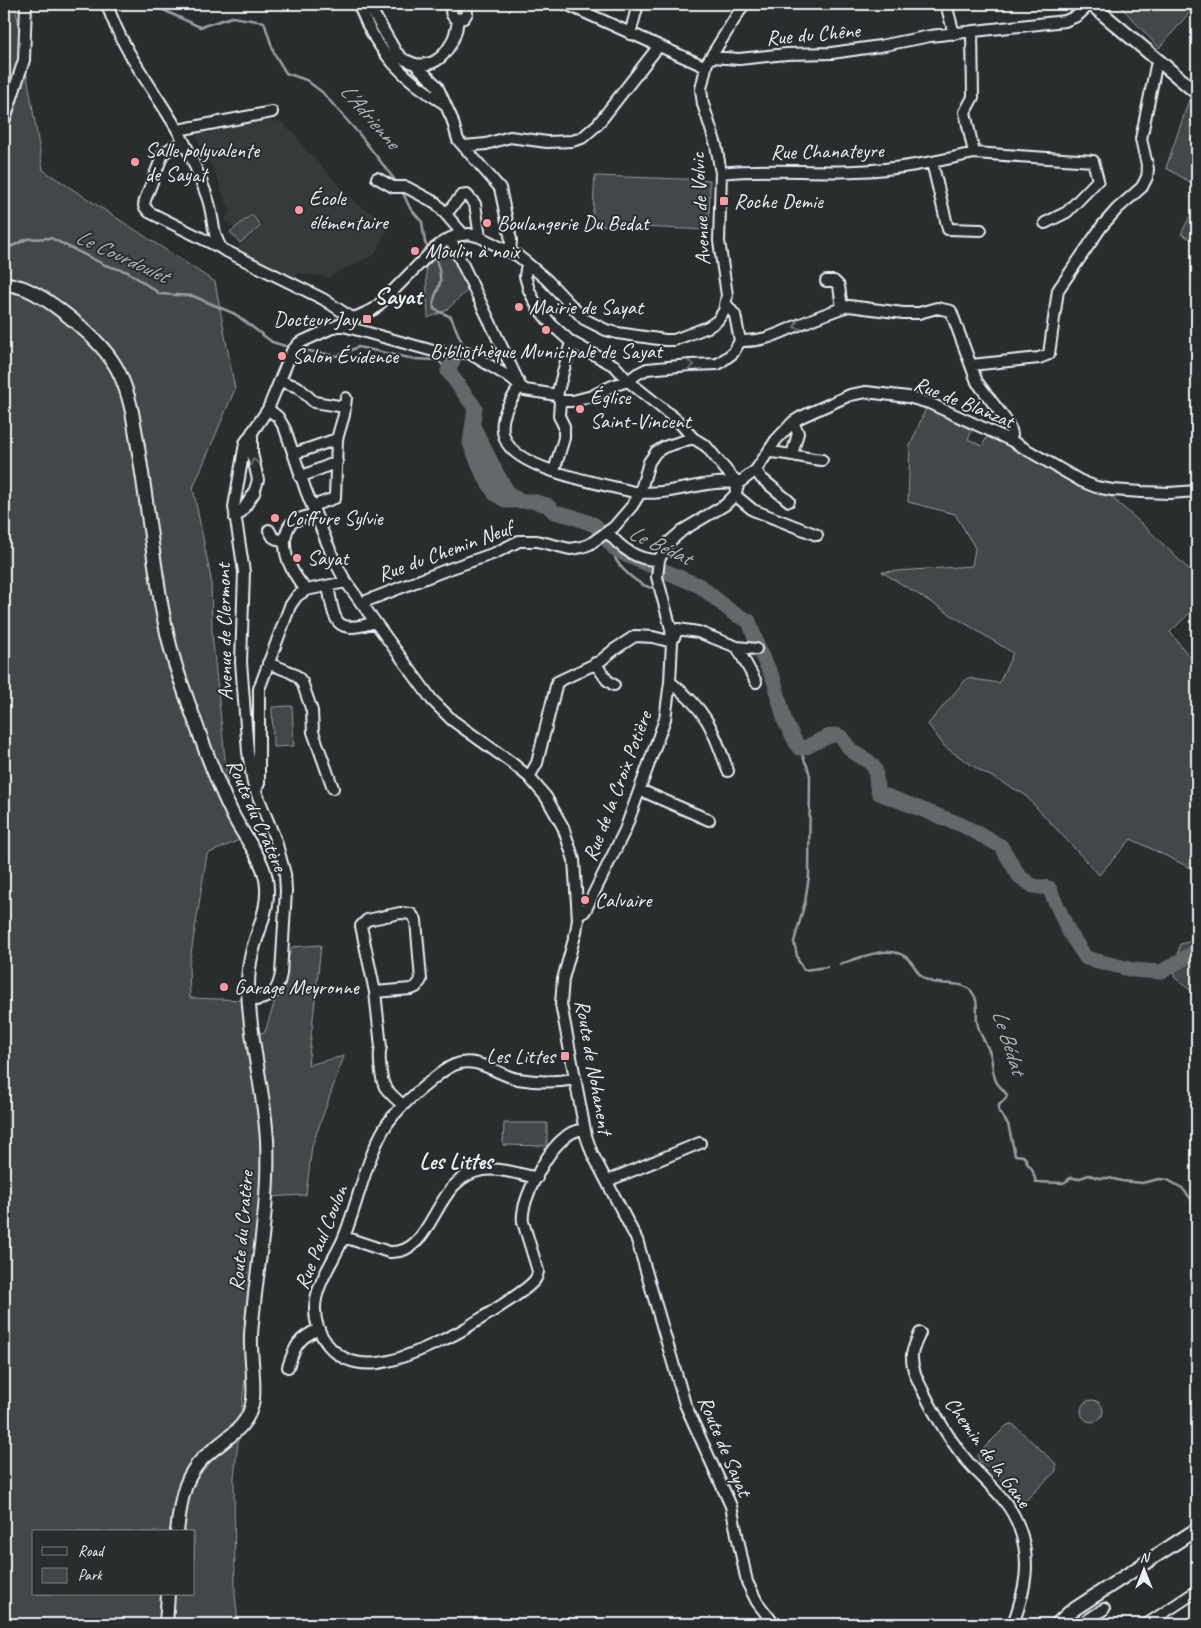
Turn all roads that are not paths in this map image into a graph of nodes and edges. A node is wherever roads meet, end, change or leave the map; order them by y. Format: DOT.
graph roads {
  1 [pos="26,4"];
  2 [pos="107,4"];
  3 [pos="366,4"];
  4 [pos="566,4"];
  5 [pos="638,4"];
  6 [pos="744,4"];
  7 [pos="946,4"];
  8 [pos="1090,4"];
  9 [pos="460,5"];
  10 [pos="972,31"];
  11 [pos="630,34"];
  12 [pos="954,34"];
  13 [pos="658,47"];
  14 [pos="712,56"];
  15 [pos="1160,61"];
  16 [pos="415,64"];
  17 [pos="706,67"];
  18 [pos="1197,93"];
  19 [pos="13,94"];
  20 [pos="445,104"];
  21 [pos="4,110"];
  22 [pos="272,112"];
  23 [pos="4,122"];
  24 [pos="178,130"];
  25 [pos="184,142"];
  26 [pos="464,146"];
  27 [pos="974,153"];
  28 [pos="932,162"];
  29 [pos="721,173"];
  30 [pos="377,178"];
  31 [pos="446,214"];
  32 [pos="1045,223"];
  33 [pos="981,230"];
  34 [pos="463,234"];
  35 [pos="480,237"];
  36 [pos="450,238"];
  37 [pos="222,249"];
  38 [pos="510,252"];
  39 [pos="527,263"];
  40 [pos="826,281"];
  41 [pos="4,283"];
  42 [pos="727,305"];
  43 [pos="842,308"];
  44 [pos="356,318"];
  45 [pos="340,325"];
  46 [pos="740,341"];
  47 [pos="570,342"];
  48 [pos="971,365"];
  49 [pos="628,381"];
  50 [pos="280,382"];
  51 [pos="520,386"];
  52 [pos="559,398"];
  53 [pos="268,409"];
  54 [pos="792,422"];
  55 [pos="252,432"];
  56 [pos="693,438"];
  57 [pos="337,439"];
  58 [pos="1010,440"];
  59 [pos="768,452"];
  60 [pos="293,454"];
  61 [pos="792,455"];
  62 [pos="822,460"];
  63 [pos="337,462"];
  64 [pos="756,470"];
  65 [pos="554,471"];
  66 [pos="300,478"];
  67 [pos="739,484"];
  68 [pos="1197,491"];
  69 [pos="640,493"];
  70 [pos="736,495"];
  71 [pos="789,501"];
  72 [pos="313,510"];
  73 [pos="235,518"];
  74 [pos="269,530"];
  75 [pos="605,534"];
  76 [pos="817,535"];
  77 [pos="285,543"];
  78 [pos="658,566"];
  79 [pos="346,582"];
  80 [pos="328,586"];
  81 [pos="306,590"];
  82 [pos="361,603"];
  83 [pos="667,617"];
  84 [pos="375,622"];
  85 [pos="678,629"];
  86 [pos="672,642"];
  87 [pos="737,647"];
  88 [pos="756,649"];
  89 [pos="268,663"];
  90 [pos="596,663"];
  91 [pos="670,682"];
  92 [pos="756,682"];
  93 [pos="614,685"];
  94 [pos="728,772"];
  95 [pos="529,777"];
  96 [pos="333,788"];
  97 [pos="640,790"];
  98 [pos="256,792"];
  99 [pos="709,820"];
  100 [pos="578,913"];
  101 [pos="375,992"];
  102 [pos="248,1001"];
  103 [pos="575,1079"];
  104 [pos="403,1105"];
  105 [pos="584,1129"];
  106 [pos="700,1143"];
  107 [pos="537,1178"];
  108 [pos="607,1181"];
  109 [pos="344,1237"];
  110 [pos="648,1277"];
  111 [pos="319,1329"];
  112 [pos="920,1333"];
  113 [pos="288,1367"];
  114 [pos="1197,1529"];
  115 [pos="177,1530"];
  116 [pos="1197,1591"];
  117 [pos="168,1596"];
  118 [pos="1104,1609"];
  119 [pos="1070,1612"];
  120 [pos="166,1624"];
  121 [pos="774,1624"];
  122 [pos="1013,1624"];
  123 [pos="1046,1624"];
  124 [pos="1057,1624"];
  125 [pos="1082,1624"];
  126 [pos="1147,1624"];
  1 -- 19 [label="street"];
  2 -- 24 [label="street"];
  3 -- 16 [label="street"];
  3 -- 20 [label="street"];
  4 -- 11 [label="street"];
  5 -- 11 [label="street"];
  6 -- 14 [label="street, Avenue de Volvic"];
  7 -- 12 [label="street"];
  8 -- 10 [label="street, Rue du Chêne"];
  8 -- 15 [label="main road"];
  9 -- 16 [label="street"];
  10 -- 12 [label="street, Rue du Chêne"];
  10 -- 27 [label="street"];
  11 -- 13 [label="street"];
  12 -- 14 [label="street, Rue du Chêne"];
  13 -- 17 [label="street"];
  13 -- 26 [label="street"];
  14 -- 17 [label="street, Avenue de Volvic"];
  15 -- 18 [label="main road"];
  15 -- 48 [label="street"];
  16 -- 20 [label="street"];
  17 -- 29 [label="street, Avenue de Volvic"];
  19 -- 21 [label="street"];
  19 -- 23 [label="street"];
  20 -- 26 [label="street"];
  22 -- 24 [label="street"];
  24 -- 25 [label="street"];
  25 -- 37 [label="street"];
  25 -- 37 [label="street"];
  26 -- 38 [label="street"];
  27 -- 28 [label="street, Rue Chanateyre"];
  27 -- 32 [label="street, Rue Chanateyre"];
  28 -- 29 [label="street, Rue Chanateyre"];
  28 -- 33 [label="street"];
  29 -- 42 [label="street, Avenue de Volvic"];
  30 -- 31 [label="street"];
  31 -- 34 [label="street"];
  31 -- 35 [label="street"];
  34 -- 35 [label="street, Avenue de Clermont"];
  34 -- 36 [label="street, Avenue de Clermont"];
  35 -- 38 [label="street, Avenue de Clermont"];
  36 -- 44 [label="street, Avenue de Clermont"];
  36 -- 51 [label="street"];
  37 -- 44 [label="street"];
  38 -- 39 [label="street, Avenue de Clermont"];
  39 -- 42 [label="street"];
  39 -- 47 [label="street"];
  40 -- 43 [label="street"];
  41 -- 102 [label="main road, Route du Cratère"];
  42 -- 46 [label="street"];
  43 -- 46 [label="street, one-way"];
  43 -- 48 [label="street"];
  44 -- 45 [label="street, Avenue de Clermont"];
  45 -- 50 [label="street, Avenue de Clermont"];
  45 -- 51 [label="street"];
  49 -- 46 [label="street, one-way"];
  47 -- 49 [label="street"];
  47 -- 52 [label="street"];
  48 -- 58 [label="street"];
  49 -- 52 [label="street"];
  49 -- 56 [label="street"];
  50 -- 53 [label="street, Avenue de Clermont"];
  50 -- 57 [label="street"];
  51 -- 52 [label="street"];
  51 -- 65 [label="street"];
  52 -- 65 [label="street"];
  53 -- 55 [label="street, Avenue de Clermont"];
  53 -- 60 [label="street, Route de Nohanent"];
  54 -- 58 [label="street, Rue de Blanzat"];
  54 -- 59 [label="street, Rue de Blanzat"];
  54 -- 61 [label="street"];
  55 -- 73 [label="street, Avenue de Clermont"];
  73 -- 55 [label="street, one-way"];
  56 -- 67 [label="street"];
  56 -- 69 [label="street"];
  57 -- 60 [label="street"];
  57 -- 63 [label="street"];
  58 -- 68 [label="street, Rue de Blanzat"];
  59 -- 61 [label="street"];
  59 -- 64 [label="street, Rue de Blanzat"];
  60 -- 66 [label="street, Route de Nohanent"];
  61 -- 62 [label="street"];
  63 -- 66 [label="street"];
  63 -- 72 [label="street"];
  64 -- 67 [label="street, Rue de Blanzat"];
  64 -- 71 [label="street"];
  65 -- 69 [label="street"];
  66 -- 72 [label="street, Route de Nohanent"];
  67 -- 69 [label="street"];
  67 -- 70 [label="street"];
  69 -- 75 [label="street"];
  70 -- 76 [label="street"];
  70 -- 78 [label="street"];
  72 -- 77 [label="street"];
  72 -- 79 [label="street, Route de Nohanent"];
  73 -- 98 [label="street, Avenue de Clermont"];
  74 -- 77 [label="street"];
  75 -- 78 [label="street"];
  75 -- 82 [label="street, Rue du Chemin Neuf"];
  77 -- 81 [label="street"];
  78 -- 83 [label="street, Rue de la Croix Potière"];
  79 -- 80 [label="street"];
  79 -- 82 [label="street, Route de Nohanent"];
  80 -- 81 [label="street"];
  80 -- 84 [label="street"];
  81 -- 89 [label="street"];
  82 -- 84 [label="street, Route de Nohanent"];
  83 -- 85 [label="street"];
  83 -- 86 [label="street, Rue de la Croix Potière"];
  84 -- 95 [label="street, Route de Nohanent"];
  85 -- 86 [label="street"];
  85 -- 87 [label="street"];
  86 -- 90 [label="street"];
  86 -- 91 [label="street, Rue de la Croix Potière"];
  87 -- 88 [label="street"];
  87 -- 92 [label="street"];
  89 -- 96 [label="street"];
  89 -- 98 [label="street"];
  90 -- 93 [label="street"];
  90 -- 95 [label="street"];
  91 -- 94 [label="street"];
  91 -- 97 [label="street, Rue de la Croix Potière"];
  95 -- 100 [label="street, Route de Nohanent"];
  97 -- 99 [label="street"];
  97 -- 100 [label="street, Rue de la Croix Potière"];
  98 -- 102 [label="street, Avenue de Clermont"];
  100 -- 103 [label="street, Route de Nohanent"];
  101 -- 101 [label="street"];
  101 -- 104 [label="street"];
  102 -- 115 [label="main road, Route du Cratère"];
  103 -- 104 [label="street, Rue Paul Coulon"];
  103 -- 105 [label="street, Route de Nohanent"];
  104 -- 109 [label="street, Rue Paul Coulon"];
  105 -- 107 [label="street, Rue Paul Coulon"];
  105 -- 108 [label="street, Route de Nohanent"];
  106 -- 108 [label="street"];
  107 -- 109 [label="street"];
  107 -- 111 [label="street, Rue Paul Coulon"];
  108 -- 110 [label="street, Route de Nohanent"];
  109 -- 111 [label="street, Rue Paul Coulon"];
  110 -- 121 [label="street, Route de Sayat"];
  111 -- 113 [label="street"];
  112 -- 122 [label="street, Chemin de la Gane"];
  114 -- 119 [label="main road"];
  116 -- 126 [label="street"];
  117 -- 120 [label="main road"];
  118 -- 125 [label="street"];
  119 -- 123 [label="main road"];
  119 -- 124 [label="main road"];
}
